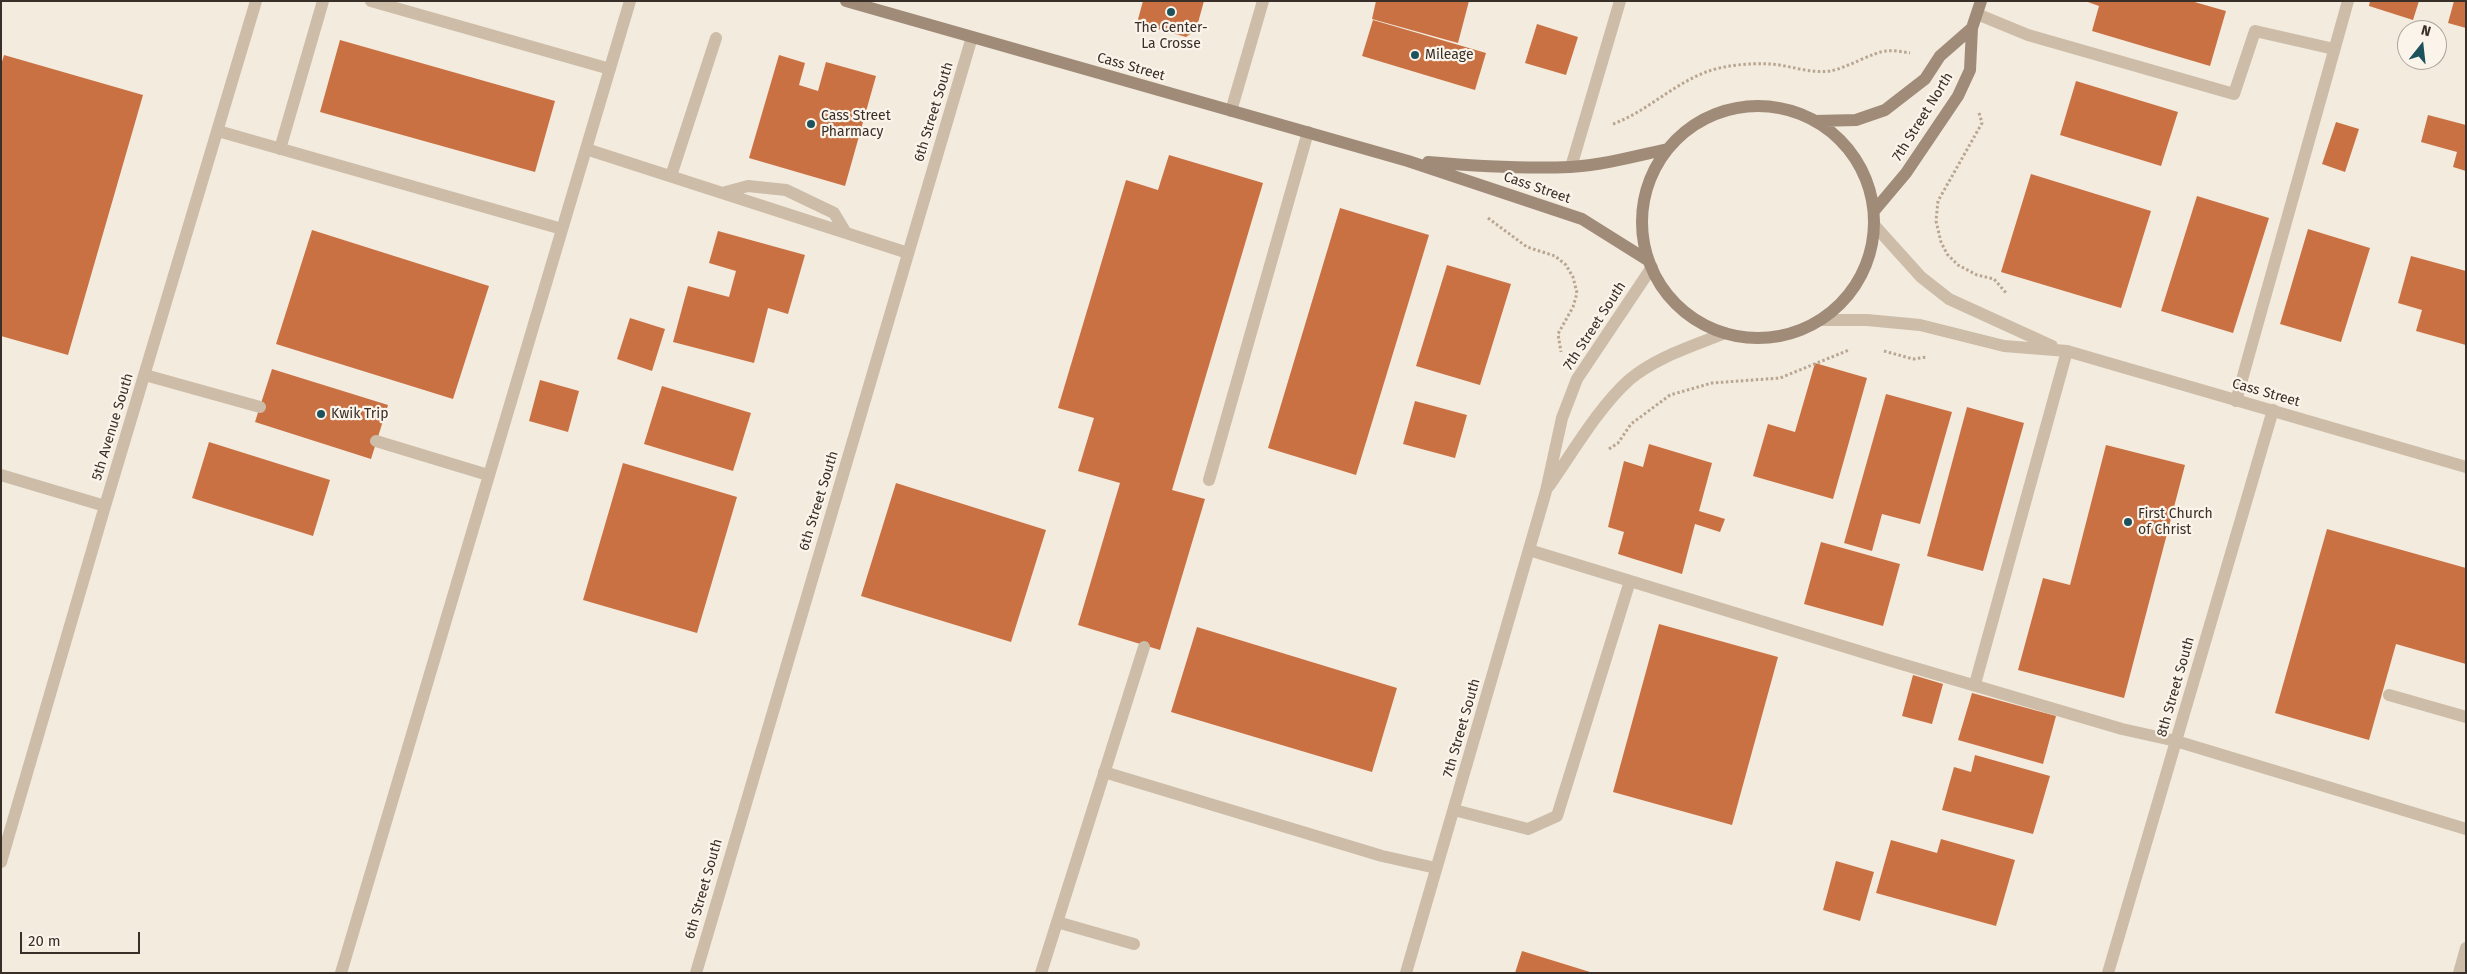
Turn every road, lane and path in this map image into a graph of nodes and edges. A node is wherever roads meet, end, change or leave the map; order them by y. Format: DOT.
graph roads {
  1 [pos="256,1"];
  2 [pos="323,1"];
  3 [pos="371,1"];
  4 [pos="630,1"];
  5 [pos="846,1"];
  6 [pos="1263,1"];
  7 [pos="1620,1"];
  8 [pos="1981,1"];
  9 [pos="2348,1"];
  10 [pos="394,4"];
  11 [pos="1976,14"];
  12 [pos="1972,28"];
  13 [pos="972,37"];
  14 [pos="716,38"];
  15 [pos="1886,50"];
  16 [pos="2334,50"];
  17 [pos="610,69"];
  18 [pos="1232,111"];
  19 [pos="1815,121"];
  20 [pos="1982,123"];
  21 [pos="218,131"];
  22 [pos="1308,132"];
  23 [pos="1581,132"];
  24 [pos="280,149"];
  25 [pos="586,149"];
  26 [pos="1668,149"];
  27 [pos="1408,161"];
  28 [pos="1571,167"];
  29 [pos="671,176"];
  30 [pos="722,193"];
  31 [pos="1874,212"];
  32 [pos="1874,226"];
  33 [pos="562,229"];
  34 [pos="846,233"];
  35 [pos="1527,247"];
  36 [pos="908,252"];
  37 [pos="1651,264"];
  38 [pos="1994,280"];
  39 [pos="1820,320"];
  40 [pos="1725,333"];
  41 [pos="1558,334"];
  42 [pos="1852,349"];
  43 [pos="1881,350"];
  44 [pos="2063,350"];
  45 [pos="1913,359"];
  46 [pos="145,375"];
  47 [pos="2236,400"];
  48 [pos="260,407"];
  49 [pos="2273,410"];
  50 [pos="376,441"];
  51 [pos="1618,443"];
  52 [pos="2466,467"];
  53 [pos="1,475"];
  54 [pos="488,475"];
  55 [pos="1209,480"];
  56 [pos="1546,490"];
  57 [pos="104,506"];
  58 [pos="1529,550"];
  59 [pos="1630,581"];
  60 [pos="1144,647"];
  61 [pos="1975,684"];
  62 [pos="2389,694"];
  63 [pos="2466,717"];
  64 [pos="2176,741"];
  65 [pos="1104,772"];
  66 [pos="1454,810"];
  67 [pos="2466,829"];
  68 [pos="1,862"];
  69 [pos="1436,868"];
  70 [pos="1058,922"];
  71 [pos="1134,944"];
  72 [pos="2466,948"];
  73 [pos="341,973"];
  74 [pos="696,973"];
  75 [pos="1042,973"];
  76 [pos="1406,973"];
  77 [pos="2108,973"];
  78 [pos="2459,973"];
  1 -- 21 [label="street, 5th Avenue South"];
  2 -- 24 [label="street"];
  3 -- 10 [label="street"];
  4 -- 17 [label="street"];
  5 -- 13 [label="main road, Cass Street"];
  6 -- 18 [label="street"];
  7 -- 23 [label="street"];
  8 -- 11 [label="main road, 7th Street North"];
  9 -- 16 [label="street"];
  10 -- 17 [label="street"];
  11 -- 12 [label="main road, 7th Street North"];
  11 -- 16 [label="street"];
  12 -- 19 [label="main road, 7th Street North"];
  12 -- 31 [label="main road, 7th Street North"];
  13 -- 18 [label="main road, Cass Street"];
  13 -- 36 [label="street, 6th Street South"];
  14 -- 29 [label="street"];
  15 -- 23 [label="path"];
  16 -- 47 [label="street"];
  17 -- 25 [label="street"];
  18 -- 22 [label="main road, Cass Street"];
  19 -- 26 [label="main road"];
  19 -- 31 [label="main road"];
  20 -- 38 [label="path"];
  21 -- 24 [label="street"];
  21 -- 46 [label="street, 5th Avenue South"];
  22 -- 27 [label="main road, Cass Street"];
  22 -- 55 [label="street"];
  23 -- 28 [label="street"];
  24 -- 33 [label="street"];
  25 -- 29 [label="street"];
  25 -- 33 [label="street"];
  26 -- 28 [label="main road, Cass Street"];
  26 -- 37 [label="main road"];
  27 -- 28 [label="main road, Cass Street"];
  27 -- 37 [label="main road, Cass Street"];
  29 -- 30 [label="street"];
  30 -- 34 [label="street"];
  30 -- 34 [label="street"];
  31 -- 32 [label="main road"];
  32 -- 39 [label="main road"];
  32 -- 44 [label="street, Cass Street"];
  33 -- 54 [label="street"];
  34 -- 36 [label="street"];
  35 -- 41 [label="path"];
  36 -- 74 [label="street, 6th Street South"];
  37 -- 40 [label="main road"];
  37 -- 56 [label="street, 7th Street South"];
  39 -- 40 [label="main road"];
  39 -- 44 [label="street, Cass Street"];
  40 -- 56 [label="street, 7th Street South"];
  42 -- 51 [label="path"];
  43 -- 45 [label="path"];
  44 -- 47 [label="street, Cass Street"];
  44 -- 61 [label="street"];
  46 -- 48 [label="street"];
  46 -- 57 [label="street, 5th Avenue South"];
  47 -- 49 [label="street, Cass Street"];
  49 -- 52 [label="street, Cass Street"];
  49 -- 64 [label="street, 8th Street South"];
  50 -- 54 [label="street"];
  53 -- 57 [label="street"];
  54 -- 73 [label="street"];
  56 -- 58 [label="street, 7th Street South"];
  57 -- 68 [label="street, 5th Avenue South"];
  58 -- 59 [label="street"];
  58 -- 66 [label="street, 7th Street South"];
  59 -- 61 [label="street"];
  59 -- 66 [label="street"];
  60 -- 65 [label="street"];
  61 -- 64 [label="street"];
  62 -- 63 [label="street"];
  64 -- 67 [label="street"];
  64 -- 77 [label="street, 8th Street South"];
  65 -- 69 [label="street"];
  65 -- 70 [label="street"];
  66 -- 69 [label="street, 7th Street South"];
  69 -- 76 [label="street, 7th Street South"];
  70 -- 71 [label="street"];
  70 -- 75 [label="street"];
  72 -- 78 [label="street"];
}
